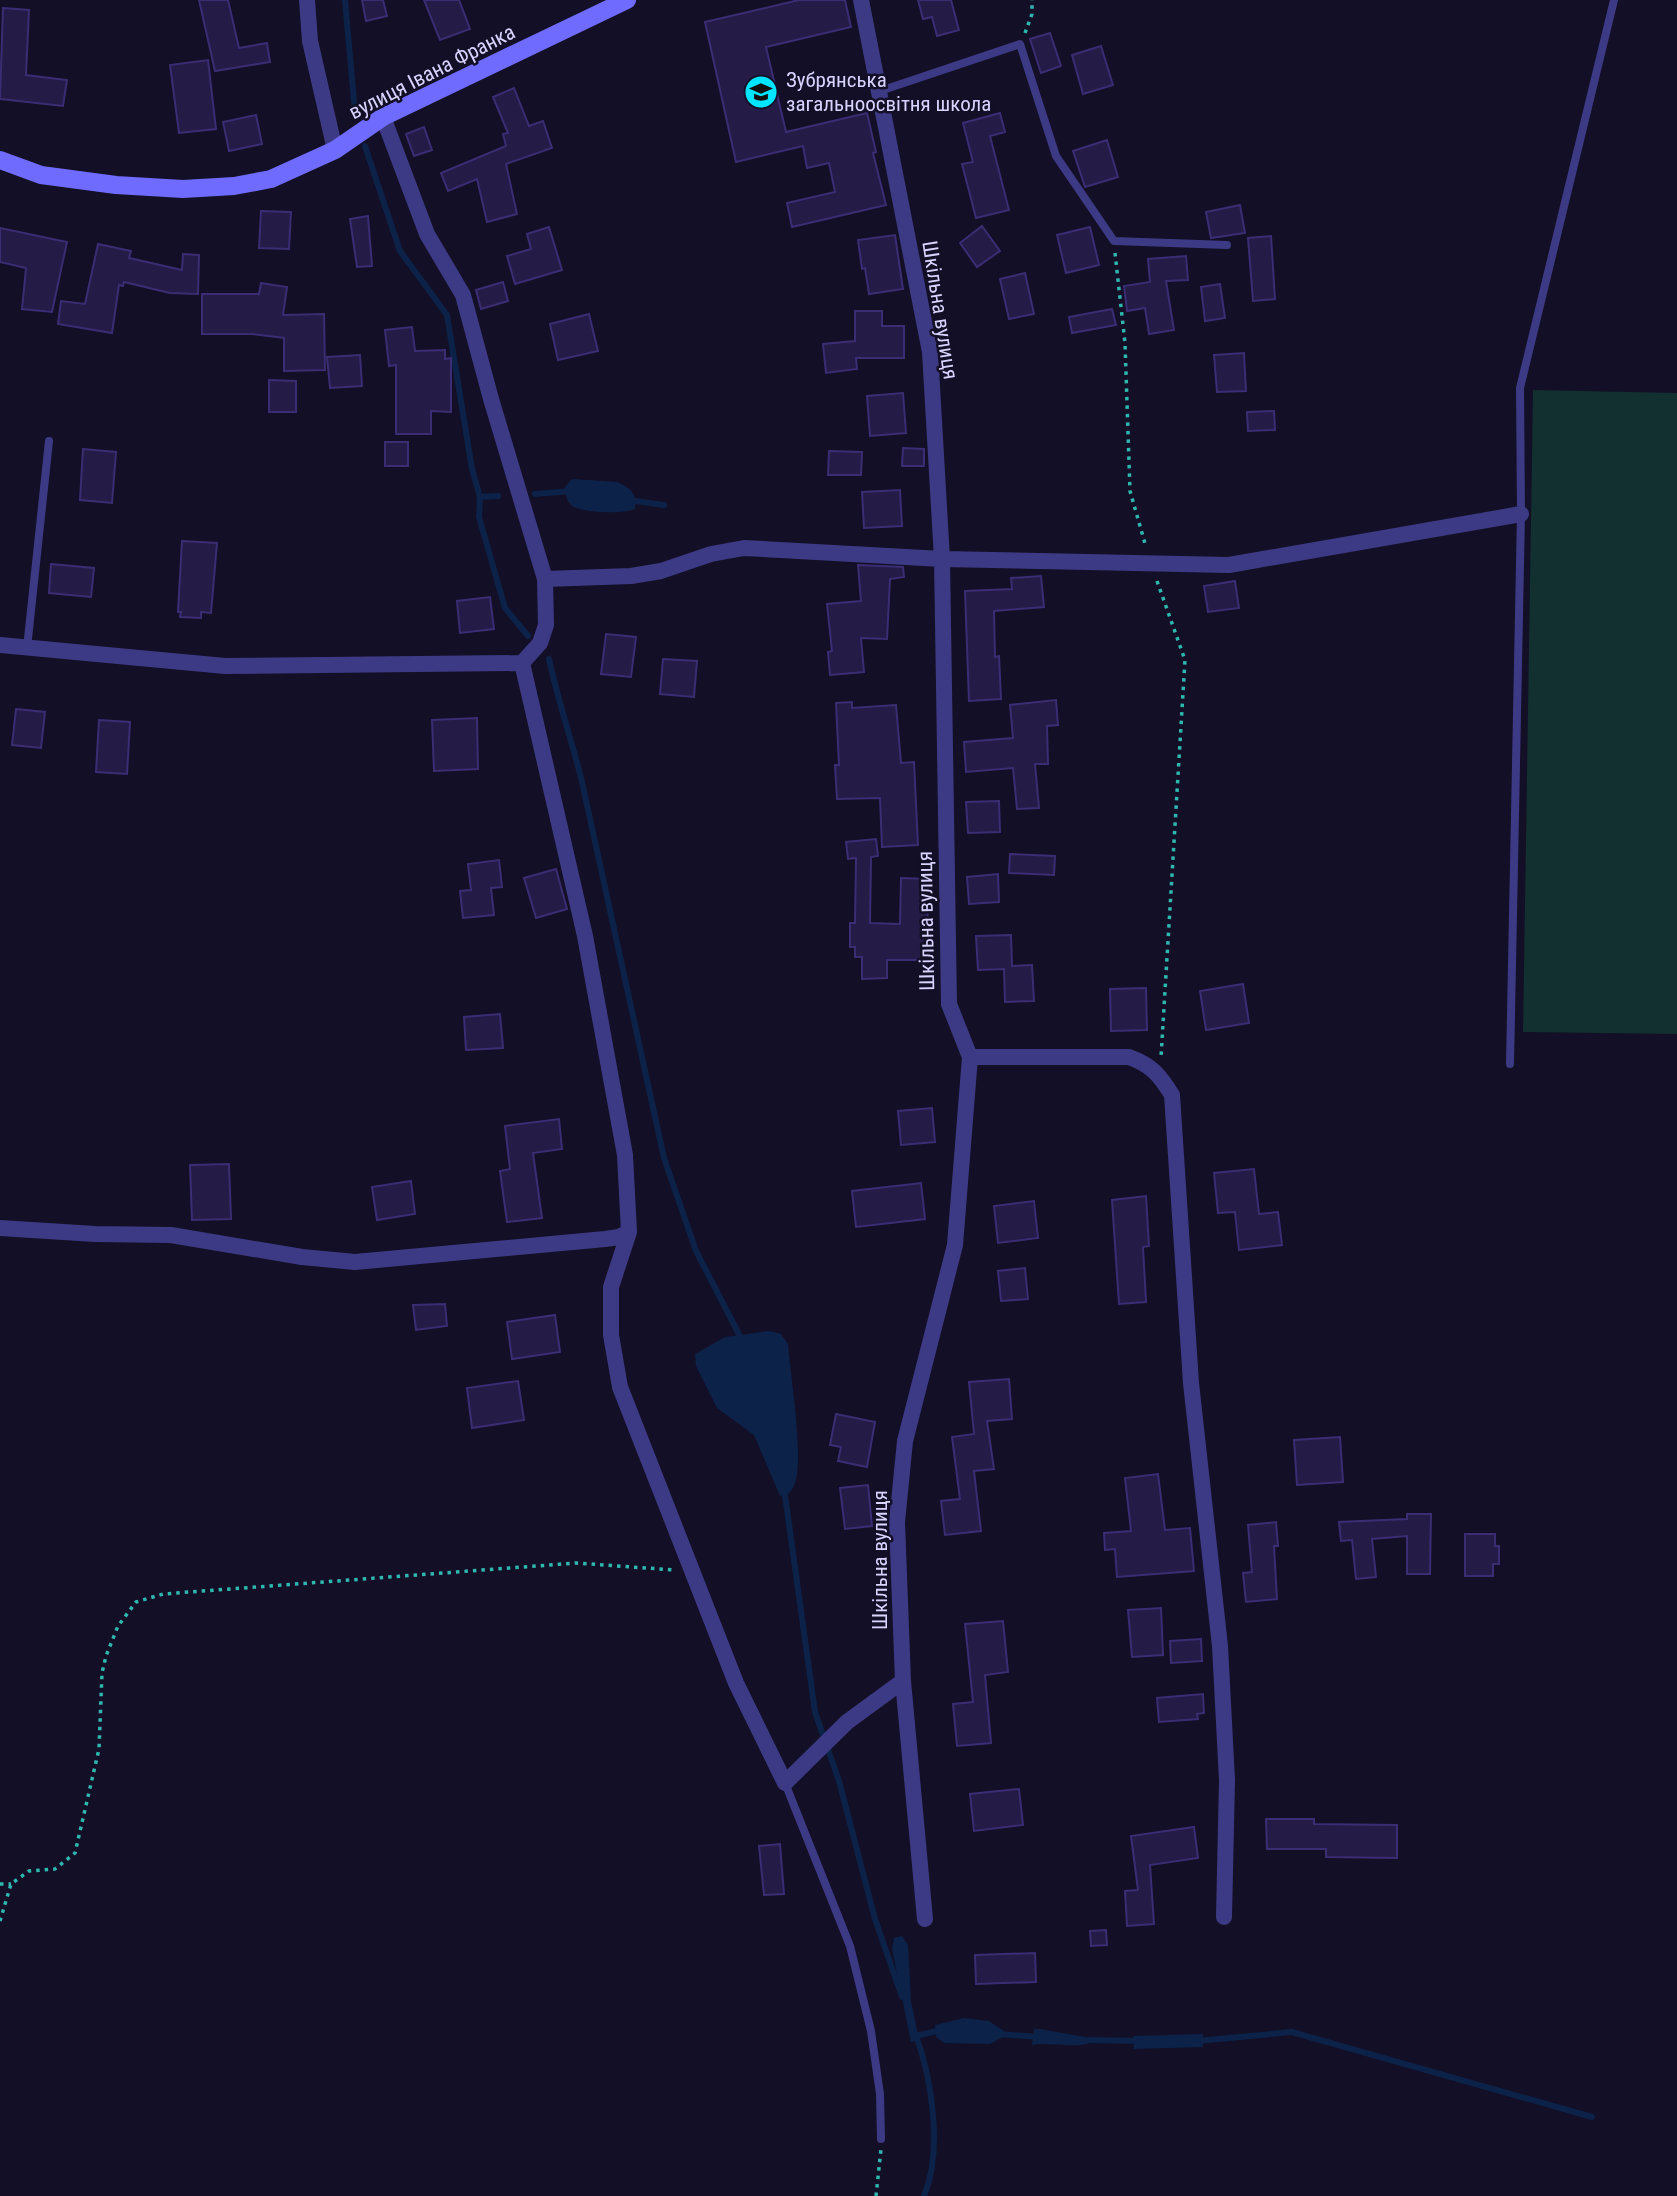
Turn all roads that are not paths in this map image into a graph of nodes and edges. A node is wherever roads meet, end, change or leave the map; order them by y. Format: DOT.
graph roads {
  1 [pos="307,0"];
  2 [pos="627,0"];
  3 [pos="861,0"];
  4 [pos="1614,0"];
  5 [pos="877,92"];
  6 [pos="383,117"];
  7 [pos="335,150"];
  8 [pos="0,160"];
  9 [pos="1227,245"];
  10 [pos="49,441"];
  11 [pos="1521,514"];
  12 [pos="942,559"];
  13 [pos="545,579"];
  14 [pos="0,645"];
  15 [pos="27,648"];
  16 [pos="522,663"];
  17 [pos="970,1057"];
  18 [pos="1510,1064"];
  19 [pos="0,1228"];
  20 [pos="629,1232"];
  21 [pos="903,1681"];
  22 [pos="785,1783"];
  23 [pos="1224,1917"];
  24 [pos="925,1919"];
  25 [pos="881,2139"];
  1 -- 7 [label="street, вулиця Івана Франка"];
  2 -- 6 [label="main road, вулиця Івана Франка"];
  3 -- 5 [label="street, Шкільна вулиця"];
  4 -- 11 [label="lane"];
  5 -- 9 [label="lane"];
  5 -- 12 [label="street, Шкільна вулиця"];
  6 -- 7 [label="main road, вулиця Івана Франка"];
  6 -- 13 [label="street"];
  7 -- 8 [label="main road, вулиця Івана Франка"];
  10 -- 15 [label="lane"];
  11 -- 12 [label="street"];
  11 -- 18 [label="lane"];
  12 -- 13 [label="street"];
  12 -- 17 [label="street, Шкільна вулиця"];
  13 -- 16 [label="street"];
  14 -- 15 [label="street"];
  15 -- 16 [label="street"];
  16 -- 20 [label="street"];
  17 -- 21 [label="street, Шкільна вулиця"];
  17 -- 23 [label="street"];
  19 -- 20 [label="street"];
  20 -- 22 [label="street"];
  21 -- 22 [label="street"];
  21 -- 24 [label="street, Шкільна вулиця"];
  22 -- 25 [label="lane"];
}
